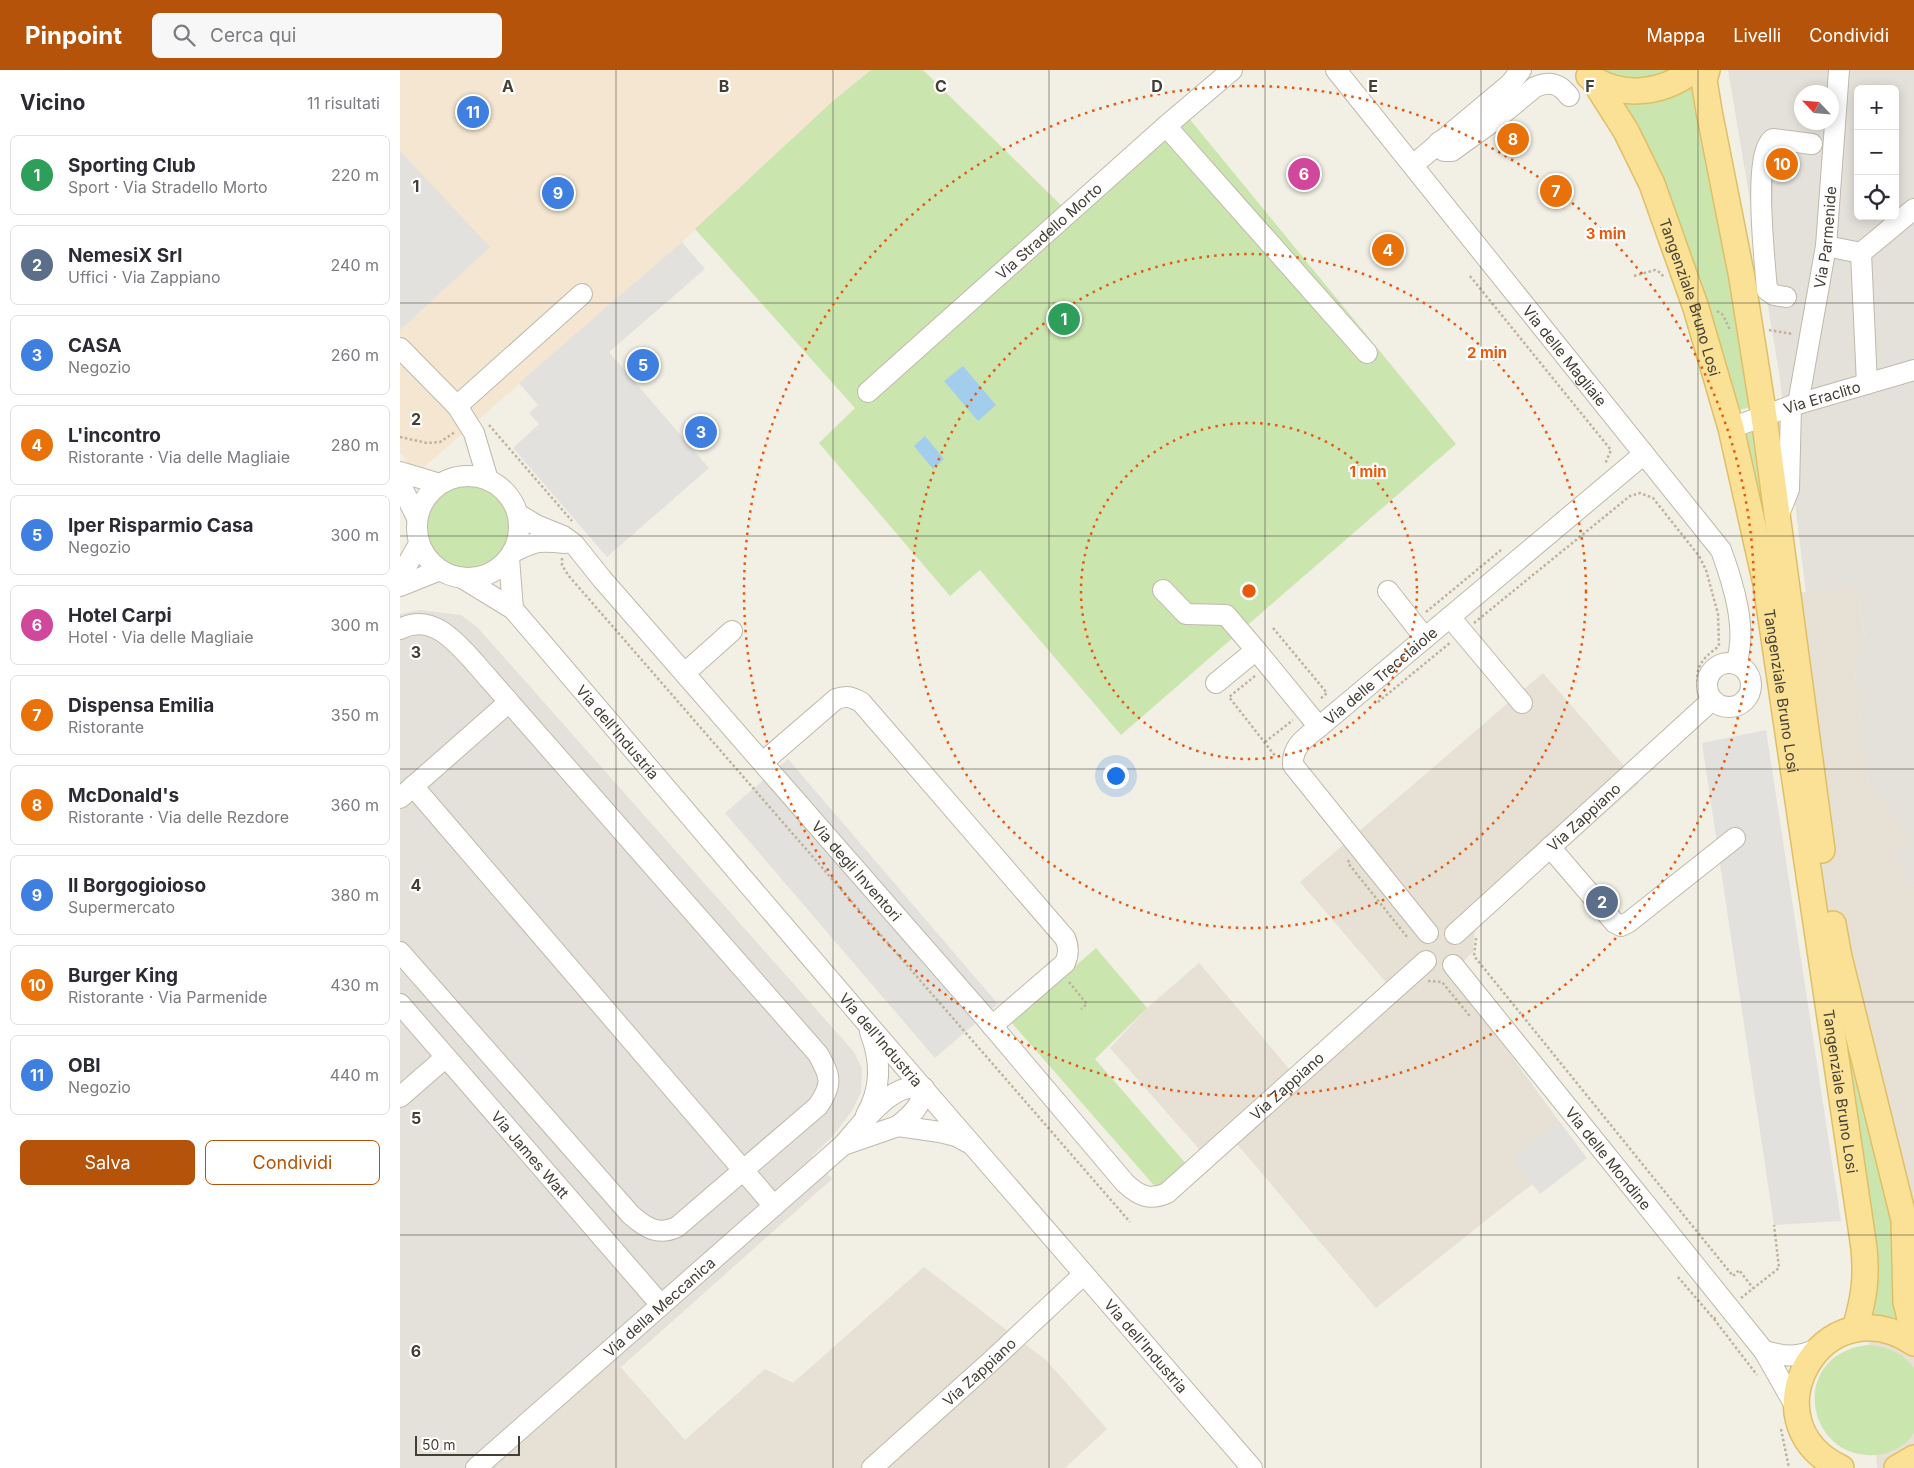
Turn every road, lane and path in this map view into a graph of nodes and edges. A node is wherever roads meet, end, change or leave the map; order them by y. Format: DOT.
graph roads {
  1 [pos="1232,70"];
  2 [pos="1336,70"];
  3 [pos="1538,70"];
  4 [pos="1692,70"];
  5 [pos="1707,70"];
  6 [pos="1839,70"];
  7 [pos="1584,72"];
  8 [pos="1515,77"];
  9 [pos="1569,96"];
  10 [pos="1166,126"];
  11 [pos="1440,142"];
  12 [pos="1812,144"];
  13 [pos="1413,165"];
  14 [pos="1914,209"];
  15 [pos="1826,246"];
  16 [pos="1861,252"];
  17 [pos="1470,276"];
  18 [pos="582,294"];
  19 [pos="1786,297"];
  20 [pos="400,348"];
  21 [pos="1367,354"];
  22 [pos="1914,370"];
  23 [pos="1867,384"];
  24 [pos="868,392"];
  25 [pos="1794,405"];
  26 [pos="457,406"];
  27 [pos="1764,418"];
  28 [pos="1731,428"];
  29 [pos="471,429"];
  30 [pos="400,437"];
  31 [pos="1644,454"];
  32 [pos="1605,464"];
  33 [pos="400,472"];
  34 [pos="488,480"];
  35 [pos="447,481"];
  36 [pos="400,483"];
  37 [pos="518,514"];
  38 [pos="417,518"];
  39 [pos="1778,518"];
  40 [pos="419,544"];
  41 [pos="574,544"];
  42 [pos="1505,547"];
  43 [pos="511,555"];
  44 [pos="440,570"];
  45 [pos="400,577"];
  46 [pos="464,579"];
  47 [pos="400,586"];
  48 [pos="1163,590"];
  49 [pos="1388,592"];
  50 [pos="513,608"];
  51 [pos="1450,617"];
  52 [pos="400,629"];
  53 [pos="1419,630"];
  54 [pos="732,631"];
  55 [pos="1256,650"];
  56 [pos="1736,664"];
  57 [pos="685,673"];
  58 [pos="1216,683"];
  59 [pos="1712,700"];
  60 [pos="509,702"];
  61 [pos="1522,703"];
  62 [pos="1319,727"];
  63 [pos="763,762"];
  64 [pos="406,792"];
  65 [pos="1735,838"];
  66 [pos="1550,847"];
  67 [pos="1350,857"];
  68 [pos="1455,934"];
  69 [pos="1477,937"];
  70 [pos="1421,938"];
  71 [pos="400,952"];
  72 [pos="1426,961"];
  73 [pos="1453,965"];
  74 [pos="1058,970"];
  75 [pos="1428,981"];
  76 [pos="1501,990"];
  77 [pos="1484,1003"];
  78 [pos="400,1004"];
  79 [pos="1081,1009"];
  80 [pos="865,1022"];
  81 [pos="992,1026"];
  82 [pos="1861,1048"];
  83 [pos="1835,1052"];
  84 [pos="446,1057"];
  85 [pos="924,1088"];
  86 [pos="400,1097"];
  87 [pos="898,1126"];
  88 [pos="973,1145"];
  89 [pos="842,1146"];
  90 [pos="743,1170"];
  91 [pos="1142,1196"];
  92 [pos="774,1206"];
  93 [pos="1130,1222"];
  94 [pos="1774,1225"];
  95 [pos="1084,1274"];
  96 [pos="1678,1277"];
  97 [pos="1753,1288"];
  98 [pos="661,1305"];
  99 [pos="1721,1313"];
  100 [pos="1855,1329"];
  101 [pos="1914,1334"];
  102 [pos="1914,1343"];
  103 [pos="1819,1348"];
  104 [pos="1764,1351"];
  105 [pos="1758,1376"];
  106 [pos="1796,1407"];
  107 [pos="1780,1426"];
  108 [pos="1914,1458"];
  109 [pos="476,1468"];
  110 [pos="872,1468"];
  111 [pos="1252,1468"];
  112 [pos="1789,1468"];
  113 [pos="1841,1468"];
  114 [pos="1897,1468"];
  1 -- 10 [label="street, Via Stradello Morto"];
  2 -- 13 [label="street, Via delle Magliaie"];
  3 -- 8 [label="street"];
  4 -- 7 [label="main road, Tangenziale Bruno Losi"];
  5 -- 27 [label="main road, Tangenziale Bruno Losi"];
  6 -- 15 [label="street, Via Parmenide"];
  7 -- 28 [label="main road, Tangenziale Bruno Losi"];
  8 -- 11 [label="street"];
  9 -- 11 [label="street"];
  10 -- 21 [label="street"];
  10 -- 24 [label="street, Via Stradello Morto"];
  11 -- 13 [label="street"];
  12 -- 19 [label="street"];
  13 -- 31 [label="street, Via delle Magliaie"];
  14 -- 16 [label="street"];
  15 -- 16 [label="street"];
  15 -- 25 [label="street, Via Parmenide"];
  16 -- 23 [label="street"];
  17 -- 32 [label="path"];
  18 -- 26 [label="street"];
  20 -- 26 [label="street"];
  22 -- 23 [label="street, Via Eraclito"];
  23 -- 25 [label="street, Via Eraclito"];
  25 -- 27 [label="street, Via Eraclito"];
  25 -- 39 [label="street, Via Parmenide"];
  26 -- 29 [label="street"];
  27 -- 28 [label="street, Via Eraclito"];
  27 -- 39 [label="main road, Tangenziale Bruno Losi"];
  28 -- 83 [label="main road, Tangenziale Bruno Losi"];
  29 -- 30 [label="path"];
  29 -- 34 [label="street"];
  29 -- 35 [label="street"];
  29 -- 41 [label="path"];
  31 -- 51 [label="street, Via delle Trecciaiole"];
  31 -- 56 [label="street, Via delle Magliaie"];
  33 -- 35 [label="street"];
  34 -- 35 [label="street"];
  34 -- 37 [label="street"];
  35 -- 38 [label="street"];
  36 -- 38 [label="street"];
  37 -- 41 [label="street, Via degli Inventori"];
  37 -- 43 [label="street"];
  38 -- 40 [label="street"];
  39 -- 82 [label="main road, Tangenziale Bruno Losi"];
  40 -- 44 [label="street"];
  40 -- 45 [label="street"];
  41 -- 43 [label="street"];
  41 -- 57 [label="street, Via degli Inventori"];
  41 -- 93 [label="path"];
  42 -- 53 [label="path"];
  43 -- 46 [label="street"];
  43 -- 50 [label="street"];
  44 -- 46 [label="street"];
  44 -- 47 [label="street"];
  46 -- 50 [label="street, Via dell'Industria"];
  48 -- 55 [label="street"];
  49 -- 53 [label="street"];
  50 -- 80 [label="street, Via dell'Industria"];
  51 -- 53 [label="street, Via delle Trecciaiole"];
  51 -- 61 [label="street"];
  52 -- 60 [label="street"];
  53 -- 62 [label="street, Via delle Trecciaiole"];
  54 -- 57 [label="street"];
  55 -- 58 [label="street"];
  55 -- 62 [label="street"];
  56 -- 59 [label="street"];
  56 -- 59 [label="street"];
  57 -- 63 [label="street, Via degli Inventori"];
  59 -- 66 [label="street, Via Zappiano"];
  60 -- 64 [label="street"];
  60 -- 90 [label="street"];
  62 -- 70 [label="street, Via delle Trecciaiole"];
  63 -- 74 [label="street"];
  63 -- 81 [label="street, Via degli Inventori"];
  64 -- 90 [label="street"];
  65 -- 66 [label="street"];
  66 -- 68 [label="street, Via Zappiano"];
  67 -- 70 [label="path"];
  68 -- 70 [label="street"];
  68 -- 73 [label="street"];
  69 -- 76 [label="path"];
  70 -- 72 [label="street"];
  71 -- 90 [label="street"];
  72 -- 73 [label="street"];
  72 -- 91 [label="street, Via Zappiano"];
  73 -- 77 [label="street, Via delle Mondine"];
  74 -- 79 [label="path"];
  74 -- 81 [label="street"];
  75 -- 77 [label="path"];
  76 -- 77 [label="path"];
  76 -- 97 [label="path"];
  77 -- 99 [label="street, Via delle Mondine"];
  78 -- 84 [label="street, Via James Watt"];
  80 -- 85 [label="street, Via dell'Industria"];
  80 -- 89 [label="street, Via della Meccanica"];
  81 -- 91 [label="street, Via degli Inventori"];
  82 -- 83 [label="street"];
  82 -- 101 [label="main road, Tangenziale Bruno Losi"];
  83 -- 100 [label="main road, Tangenziale Bruno Losi"];
  84 -- 86 [label="street"];
  84 -- 98 [label="street, Via James Watt"];
  85 -- 87 [label="street, Via della Meccanica"];
  85 -- 88 [label="street, Via dell'Industria"];
  85 -- 89 [label="street, Via della Meccanica"];
  87 -- 88 [label="street, Via della Meccanica"];
  87 -- 89 [label="street, Via della Meccanica"];
  88 -- 95 [label="street, Via dell'Industria"];
  89 -- 92 [label="street, Via della Meccanica"];
  90 -- 92 [label="street"];
  92 -- 98 [label="street, Via della Meccanica"];
  94 -- 97 [label="path"];
  95 -- 110 [label="street, Via Zappiano"];
  95 -- 111 [label="street, Via dell'Industria"];
  96 -- 99 [label="path"];
  97 -- 99 [label="path"];
  98 -- 109 [label="street, Via della Meccanica"];
  99 -- 104 [label="street, Via delle Mondine"];
  99 -- 105 [label="path"];
  100 -- 102 [label="main road"];
  100 -- 103 [label="main road"];
  103 -- 104 [label="street"];
  103 -- 106 [label="main road"];
  104 -- 106 [label="street, Via delle Mondine"];
  106 -- 113 [label="main road"];
  107 -- 112 [label="path"];
  108 -- 114 [label="main road"];
}
